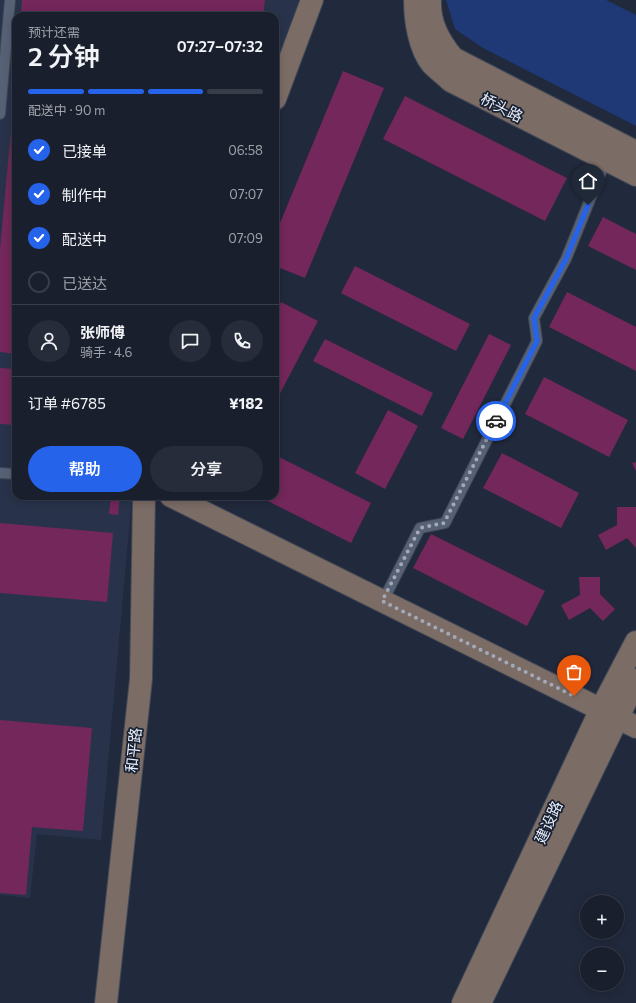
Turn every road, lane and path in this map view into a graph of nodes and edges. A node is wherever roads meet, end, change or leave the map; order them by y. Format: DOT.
graph roads {
  1 [pos="10,0"];
  2 [pos="312,0"];
  3 [pos="415,0"];
  4 [pos="430,0"];
  5 [pos="279,88"];
  6 [pos="0,114"];
  7 [pos="636,152"];
  8 [pos="606,160"];
  9 [pos="636,175"];
  10 [pos="0,473"];
  11 [pos="12,474"];
  12 [pos="144,500"];
  13 [pos="179,500"];
  14 [pos="382,601"];
  15 [pos="636,642"];
  16 [pos="636,680"];
  17 [pos="609,713"];
  18 [pos="636,727"];
  19 [pos="106,1003"];
  20 [pos="463,1003"];
  21 [pos="480,1003"];
  1 -- 6 [label="lane"];
  2 -- 5 [label="main road"];
  3 -- 8 [label="main road, 桥头路"];
  4 -- 7 [label="main road, 桥头路"];
  8 -- 9 [label="main road, 桥头路"];
  8 -- 14 [label="lane"];
  10 -- 11 [label="lane"];
  12 -- 19 [label="main road, 和平路"];
  13 -- 14 [label="main road"];
  14 -- 17 [label="main road"];
  15 -- 17 [label="main road, 建设路"];
  16 -- 17 [label="main road, 建设路"];
  17 -- 18 [label="main road"];
  17 -- 20 [label="main road, 建设路"];
  17 -- 21 [label="main road, 建设路"];
}
